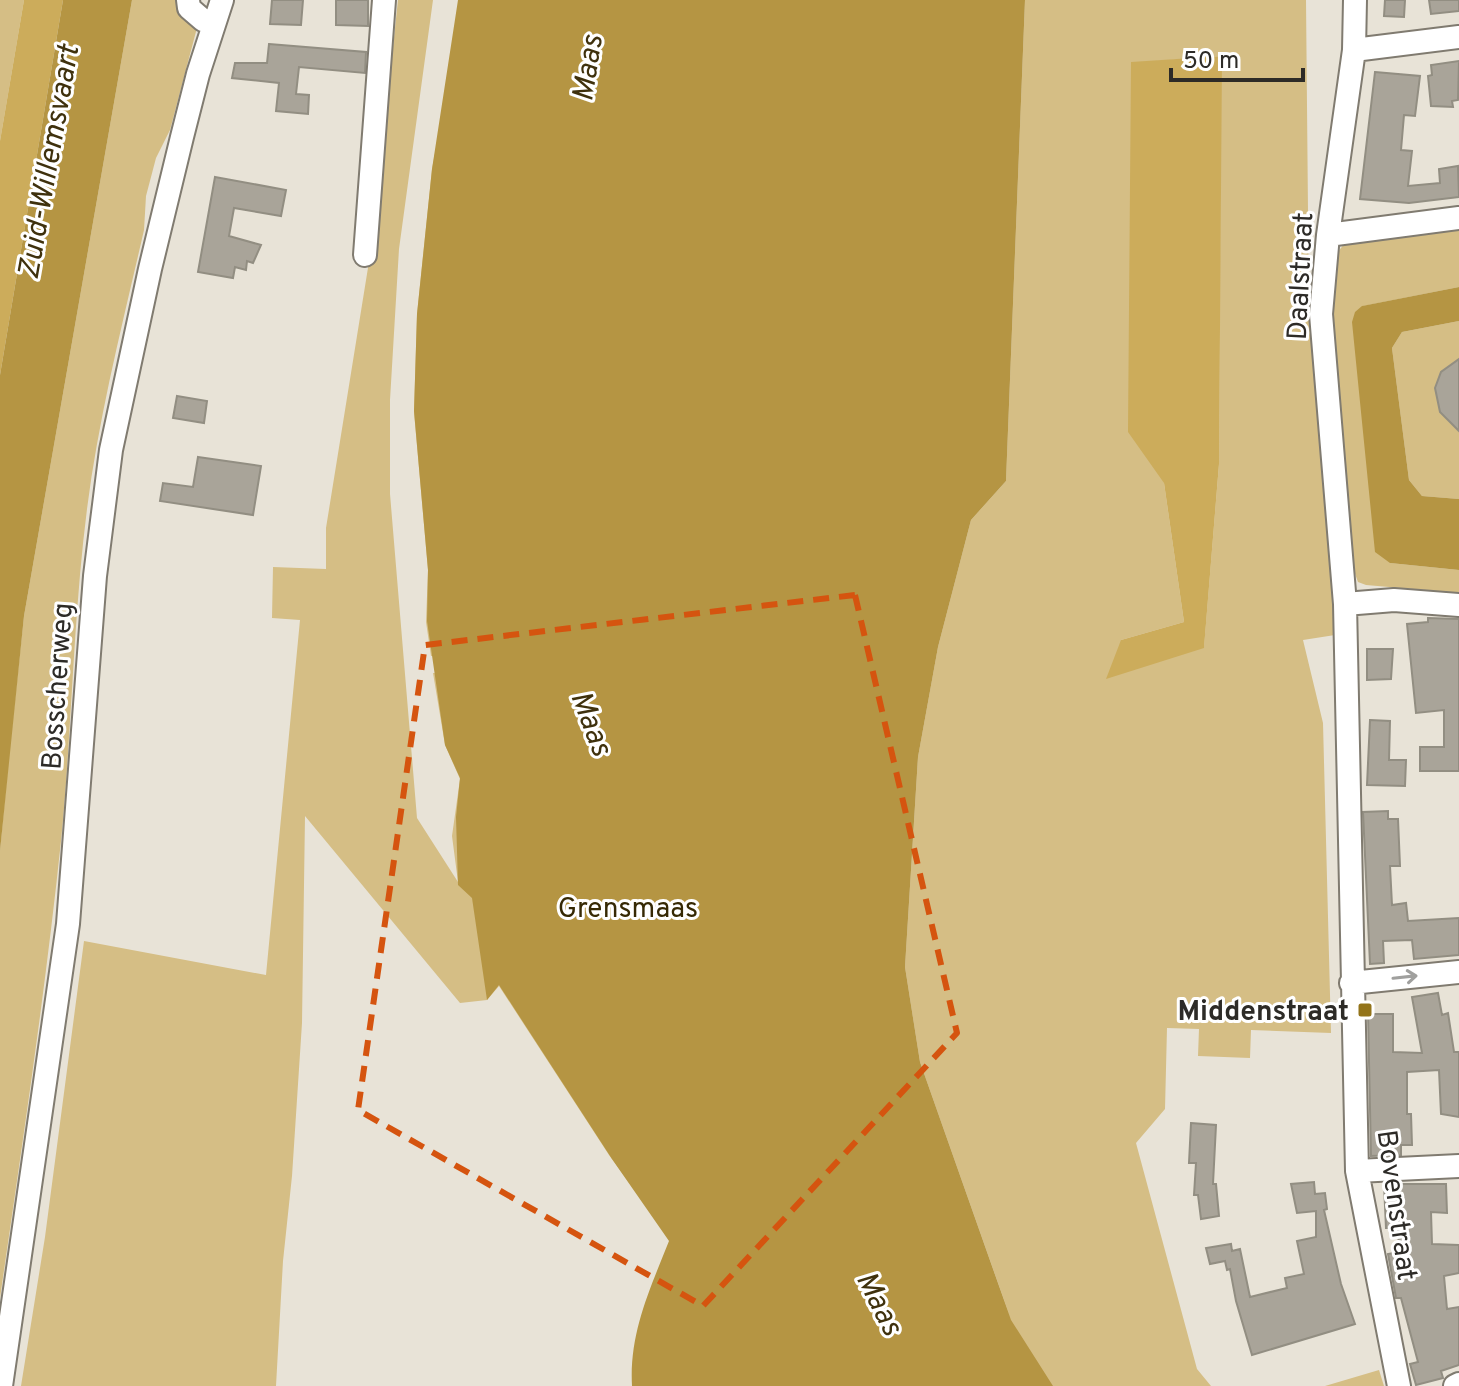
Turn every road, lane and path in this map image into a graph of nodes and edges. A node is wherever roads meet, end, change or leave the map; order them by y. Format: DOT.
graph roads {
  1 [pos="188,0"];
  2 [pos="222,0"];
  3 [pos="384,0"];
  4 [pos="1355,0"];
  5 [pos="213,24"];
  6 [pos="1459,37"];
  7 [pos="1354,50"];
  8 [pos="1459,218"];
  9 [pos="1328,235"];
  10 [pos="365,255"];
  11 [pos="1345,604"];
  12 [pos="1459,605"];
  13 [pos="1459,972"];
  14 [pos="1351,983"];
  15 [pos="1459,1166"];
  16 [pos="1357,1171"];
  17 [pos="1,1386"];
  18 [pos="1399,1386"];
  1 -- 5 [label="street"];
  2 -- 5 [label="street, Bosscherweg"];
  3 -- 10 [label="street"];
  4 -- 7 [label="street, Daalstraat"];
  5 -- 17 [label="street, Bosscherweg"];
  6 -- 7 [label="street"];
  7 -- 9 [label="street, Daalstraat"];
  8 -- 9 [label="street"];
  9 -- 11 [label="street, Daalstraat"];
  11 -- 12 [label="street"];
  11 -- 14 [label="street"];
  14 -- 13 [label="street, one-way"];
  14 -- 16 [label="street, Bovenstraat"];
  15 -- 16 [label="street"];
  16 -- 18 [label="street, Bovenstraat"];
}
